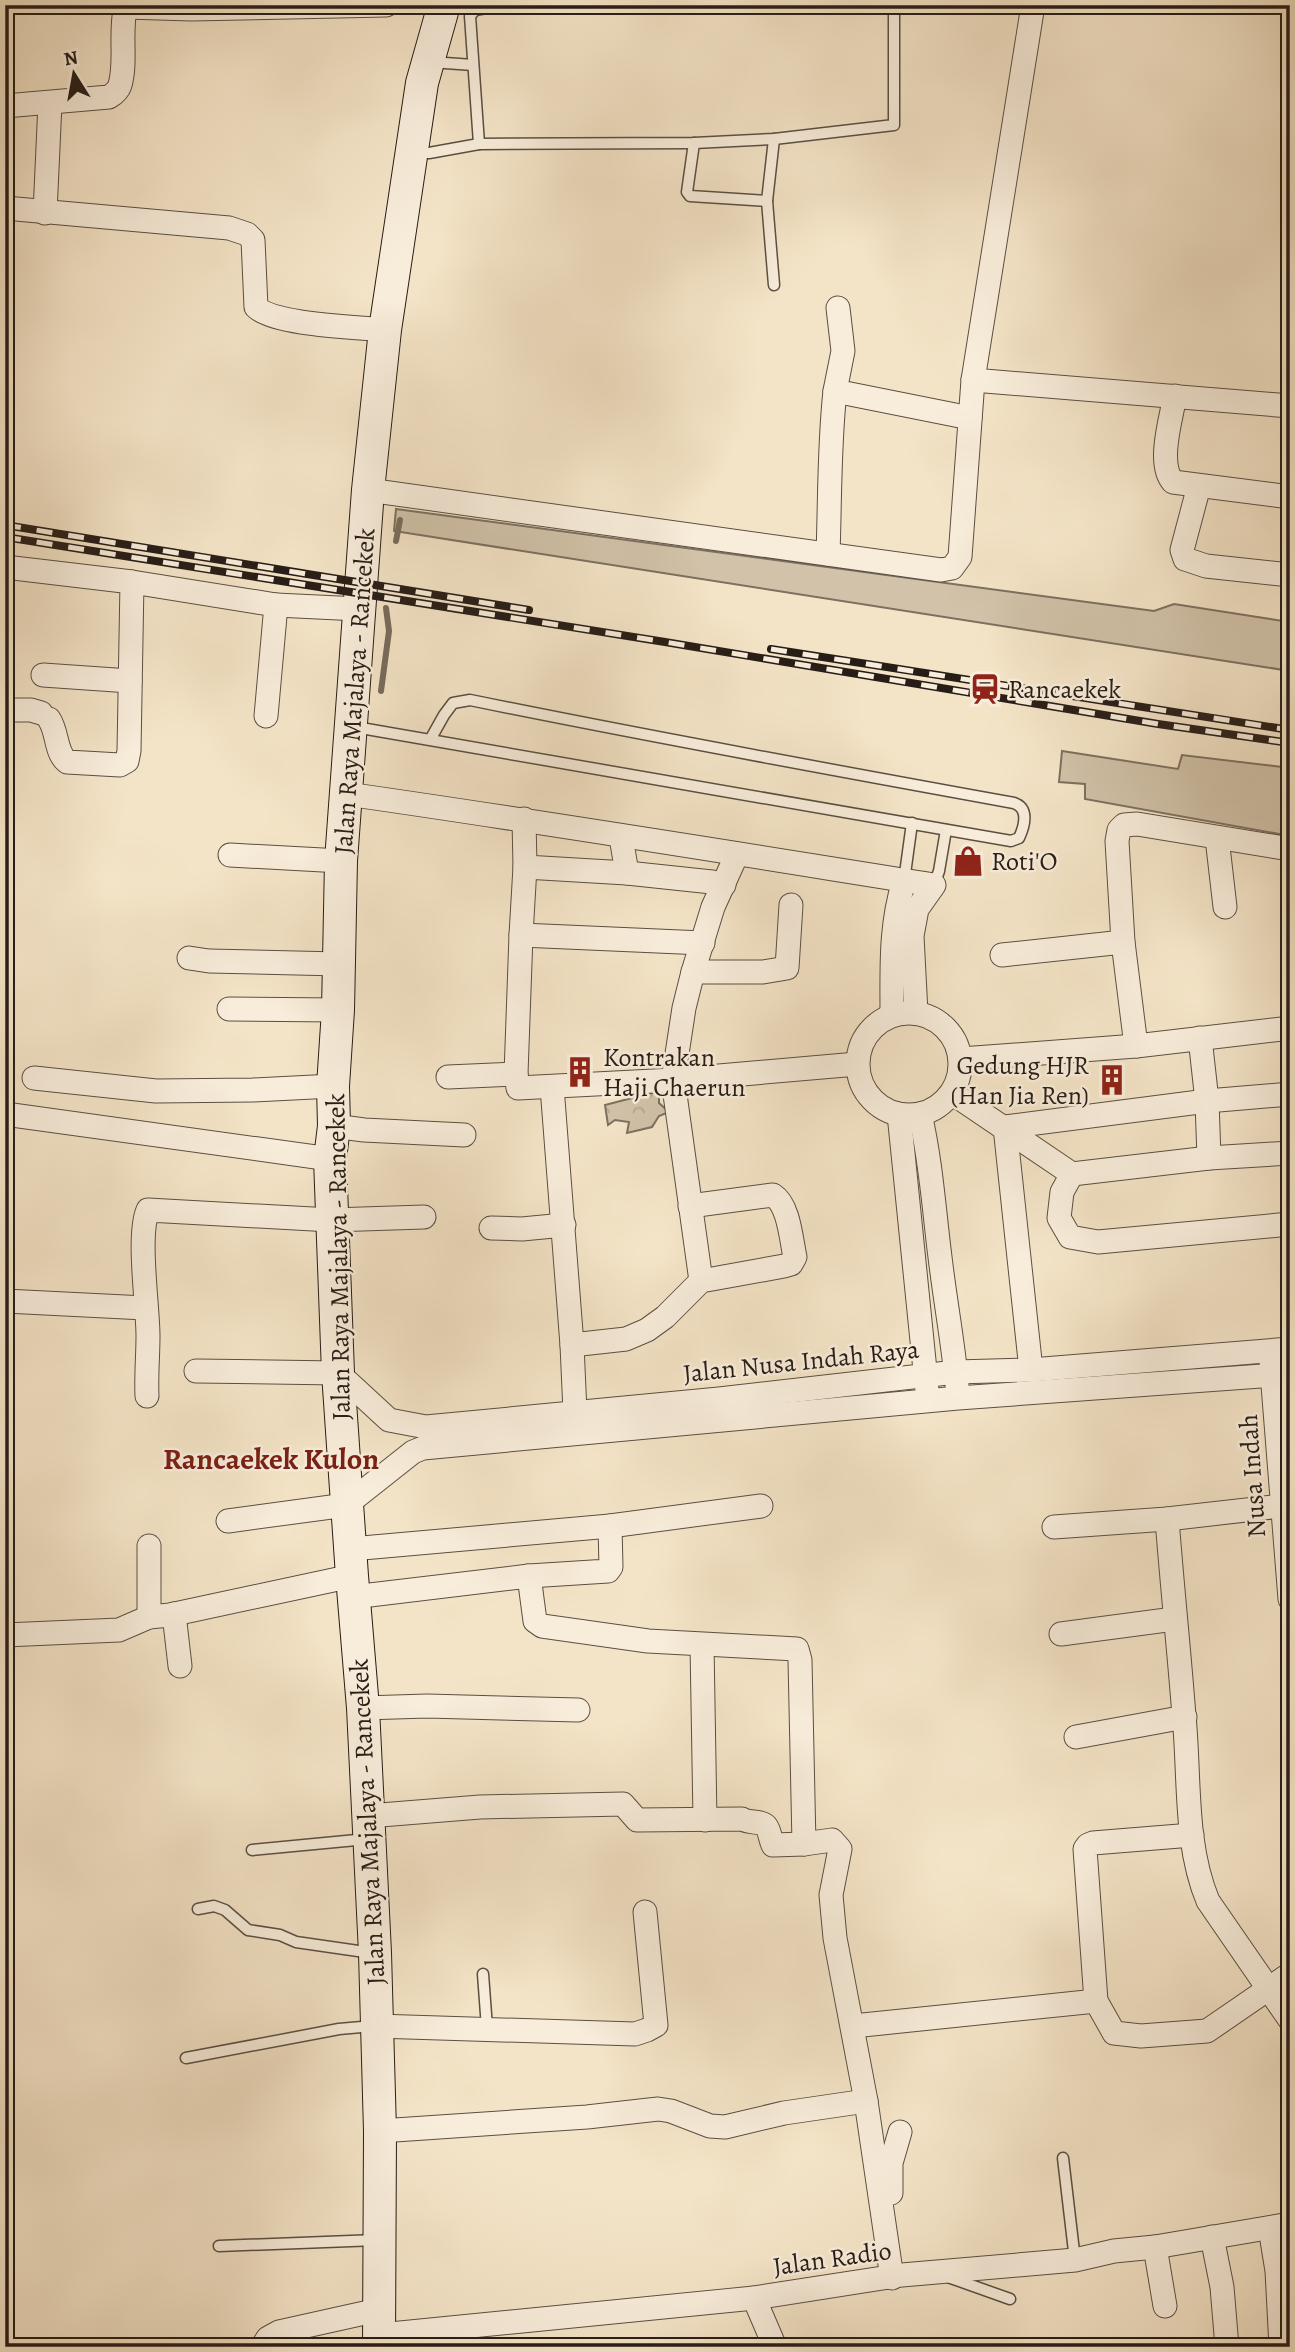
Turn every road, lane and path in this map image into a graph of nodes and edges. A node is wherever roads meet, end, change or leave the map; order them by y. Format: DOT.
graph roads {
  1 [pos="386,5"];
  2 [pos="444,5"];
  3 [pos="503,5"];
  4 [pos="894,5"];
  5 [pos="1032,5"];
  6 [pos="126,6"];
  7 [pos="428,62"];
  8 [pos="473,65"];
  9 [pos="50,103"];
  10 [pos="5,106"];
  11 [pos="774,139"];
  12 [pos="694,143"];
  13 [pos="479,144"];
  14 [pos="412,153"];
  15 [pos="767,201"];
  16 [pos="5,208"];
  17 [pos="45,213"];
  18 [pos="774,285"];
  19 [pos="838,308"];
  20 [pos="385,330"];
  21 [pos="973,380"];
  22 [pos="835,391"];
  23 [pos="1175,396"];
  24 [pos="1290,406"];
  25 [pos="970,418"];
  26 [pos="1199,486"];
  27 [pos="368,490"];
  28 [pos="1290,497"];
  29 [pos="828,554"];
  30 [pos="5,567"];
  31 [pos="1290,575"];
  32 [pos="132,582"];
  33 [pos="276,605"];
  34 [pos="359,609"];
  35 [pos="43,675"];
  36 [pos="130,681"];
  37 [pos="5,710"];
  38 [pos="266,716"];
  39 [pos="352,726"];
  40 [pos="430,740"];
  41 [pos="347,794"];
  42 [pos="524,819"];
  43 [pos="912,823"];
  44 [pos="946,830"];
  45 [pos="621,837"];
  46 [pos="1217,838"];
  47 [pos="1290,849"];
  48 [pos="737,854"];
  49 [pos="230,855"];
  50 [pos="341,861"];
  51 [pos="526,867"];
  52 [pos="627,873"];
  53 [pos="904,880"];
  54 [pos="724,885"];
  55 [pos="934,885"];
  56 [pos="791,905"];
  57 [pos="1225,907"];
  58 [pos="521,935"];
  59 [pos="1123,942"];
  60 [pos="703,943"];
  61 [pos="1002,956"];
  62 [pos="189,958"];
  63 [pos="338,964"];
  64 [pos="693,972"];
  65 [pos="229,1009"];
  66 [pos="338,1010"];
  67 [pos="916,1013"];
  68 [pos="892,1014"];
  69 [pos="1290,1028"];
  70 [pos="1199,1038"];
  71 [pos="1136,1046"];
  72 [pos="961,1059"];
  73 [pos="857,1064"];
  74 [pos="516,1074"];
  75 [pos="448,1077"];
  76 [pos="34,1078"];
  77 [pos="673,1080"];
  78 [pos="333,1086"];
  79 [pos="552,1087"];
  80 [pos="952,1093"];
  81 [pos="1290,1094"];
  82 [pos="1207,1101"];
  83 [pos="5,1114"];
  84 [pos="909,1114"];
  85 [pos="334,1126"];
  86 [pos="1005,1128"];
  87 [pos="464,1135"];
  88 [pos="1290,1153"];
  89 [pos="1209,1158"];
  90 [pos="330,1159"];
  91 [pos="1072,1174"];
  92 [pos="690,1206"];
  93 [pos="424,1217"];
  94 [pos="331,1220"];
  95 [pos="564,1224"];
  96 [pos="1290,1224"];
  97 [pos="492,1228"];
  98 [pos="701,1281"];
  99 [pos="5,1301"];
  100 [pos="145,1308"];
  101 [pos="572,1345"];
  102 [pos="1280,1349"];
  103 [pos="1031,1370"];
  104 [pos="196,1371"];
  105 [pos="956,1372"];
  106 [pos="338,1373"];
  107 [pos="1281,1374"];
  108 [pos="925,1377"];
  109 [pos="147,1396"];
  110 [pos="958,1398"];
  111 [pos="928,1401"];
  112 [pos="720,1410"];
  113 [pos="575,1412"];
  114 [pos="346,1505"];
  115 [pos="761,1506"];
  116 [pos="1285,1506"];
  117 [pos="1167,1519"];
  118 [pos="228,1521"];
  119 [pos="610,1525"];
  120 [pos="1054,1527"];
  121 [pos="149,1546"];
  122 [pos="352,1574"];
  123 [pos="529,1576"];
  124 [pos="1290,1599"];
  125 [pos="174,1614"];
  126 [pos="149,1617"];
  127 [pos="1174,1619"];
  128 [pos="1061,1634"];
  129 [pos="5,1635"];
  130 [pos="702,1645"];
  131 [pos="180,1665"];
  132 [pos="363,1708"];
  133 [pos="578,1710"];
  134 [pos="1185,1717"];
  135 [pos="1076,1737"];
  136 [pos="705,1820"];
  137 [pos="369,1827"];
  138 [pos="1192,1835"];
  139 [pos="804,1844"];
  140 [pos="252,1850"];
  141 [pos="198,1909"];
  142 [pos="645,1912"];
  143 [pos="375,1954"];
  144 [pos="483,1974"];
  145 [pos="1290,1975"];
  146 [pos="1269,1989"];
  147 [pos="1096,2001"];
  148 [pos="1290,2020"];
  149 [pos="376,2026"];
  150 [pos="853,2026"];
  151 [pos="487,2028"];
  152 [pos="186,2058"];
  153 [pos="866,2101"];
  154 [pos="380,2131"];
  155 [pos="900,2132"];
  156 [pos="1063,2158"];
  157 [pos="1280,2226"];
  158 [pos="1212,2237"];
  159 [pos="380,2240"];
  160 [pos="219,2246"];
  161 [pos="1155,2247"];
  162 [pos="1075,2260"];
  163 [pos="939,2273"];
  164 [pos="897,2277"];
  165 [pos="754,2298"];
  166 [pos="1010,2299"];
  167 [pos="1165,2306"];
  168 [pos="379,2331"];
  169 [pos="262,2347"];
  170 [pos="775,2347"];
  171 [pos="1227,2347"];
  172 [pos="1280,2347"];
  1 -- 6 [label="street"];
  2 -- 7 [label="main road, Jalan Raya Majalaya - Rancekek"];
  3 -- 8 [label="lane"];
  4 -- 11 [label="lane"];
  5 -- 21 [label="street"];
  6 -- 9 [label="street"];
  7 -- 8 [label="lane"];
  7 -- 14 [label="main road, Jalan Raya Majalaya - Rancekek"];
  8 -- 13 [label="lane"];
  9 -- 10 [label="street"];
  9 -- 17 [label="street"];
  11 -- 12 [label="lane"];
  11 -- 15 [label="lane"];
  12 -- 13 [label="lane"];
  12 -- 15 [label="lane"];
  13 -- 14 [label="lane"];
  14 -- 20 [label="main road, Jalan Raya Majalaya - Rancekek"];
  15 -- 18 [label="lane"];
  16 -- 17 [label="street"];
  17 -- 20 [label="street"];
  19 -- 22 [label="street"];
  20 -- 27 [label="main road, Jalan Raya Majalaya - Rancekek"];
  21 -- 23 [label="street"];
  21 -- 25 [label="street"];
  22 -- 25 [label="street"];
  22 -- 29 [label="street"];
  23 -- 24 [label="street"];
  23 -- 26 [label="street"];
  25 -- 29 [label="street"];
  26 -- 28 [label="street"];
  26 -- 31 [label="street"];
  27 -- 29 [label="street"];
  27 -- 34 [label="main road, Jalan Raya Majalaya - Rancekek"];
  30 -- 32 [label="street"];
  32 -- 33 [label="street"];
  32 -- 36 [label="street"];
  33 -- 34 [label="street"];
  33 -- 38 [label="street"];
  34 -- 39 [label="main road, Jalan Raya Majalaya - Rancekek"];
  35 -- 36 [label="street"];
  36 -- 37 [label="street"];
  39 -- 40 [label="lane"];
  39 -- 41 [label="main road, Jalan Raya Majalaya - Rancekek"];
  40 -- 43 [label="lane"];
  40 -- 44 [label="lane"];
  41 -- 42 [label="street"];
  41 -- 50 [label="main road, Jalan Raya Majalaya - Rancekek"];
  42 -- 45 [label="street"];
  42 -- 51 [label="street"];
  43 -- 44 [label="lane"];
  43 -- 53 [label="lane"];
  44 -- 55 [label="lane"];
  45 -- 48 [label="street"];
  45 -- 52 [label="street"];
  46 -- 47 [label="street"];
  46 -- 57 [label="street"];
  46 -- 59 [label="street"];
  48 -- 53 [label="street"];
  48 -- 54 [label="street"];
  49 -- 50 [label="street"];
  50 -- 63 [label="main road, Jalan Raya Majalaya - Rancekek"];
  51 -- 52 [label="street"];
  51 -- 58 [label="street"];
  52 -- 54 [label="street"];
  53 -- 55 [label="street"];
  53 -- 68 [label="street"];
  54 -- 60 [label="street"];
  55 -- 67 [label="street"];
  56 -- 64 [label="street"];
  58 -- 60 [label="street"];
  58 -- 74 [label="street"];
  59 -- 61 [label="street"];
  59 -- 71 [label="street"];
  60 -- 64 [label="street"];
  62 -- 63 [label="street"];
  63 -- 66 [label="main road, Jalan Raya Majalaya - Rancekek"];
  64 -- 77 [label="street"];
  65 -- 66 [label="street"];
  66 -- 78 [label="main road, Jalan Raya Majalaya - Rancekek"];
  67 -- 68 [label="street"];
  67 -- 72 [label="street"];
  68 -- 73 [label="street"];
  69 -- 70 [label="street"];
  70 -- 71 [label="street"];
  70 -- 82 [label="street"];
  71 -- 72 [label="street"];
  72 -- 80 [label="street"];
  73 -- 77 [label="street"];
  73 -- 84 [label="street"];
  74 -- 75 [label="street"];
  74 -- 79 [label="street"];
  76 -- 78 [label="street"];
  77 -- 79 [label="street"];
  77 -- 92 [label="street"];
  78 -- 85 [label="main road, Jalan Raya Majalaya - Rancekek"];
  79 -- 95 [label="street"];
  80 -- 84 [label="street"];
  80 -- 86 [label="street"];
  81 -- 82 [label="street"];
  82 -- 86 [label="street"];
  82 -- 89 [label="street"];
  83 -- 90 [label="street"];
  84 -- 105 [label="street"];
  84 -- 108 [label="street"];
  85 -- 87 [label="street"];
  85 -- 90 [label="main road, Jalan Raya Majalaya - Rancekek"];
  86 -- 91 [label="street"];
  86 -- 103 [label="street"];
  88 -- 89 [label="street"];
  89 -- 91 [label="street"];
  90 -- 94 [label="main road, Jalan Raya Majalaya - Rancekek"];
  91 -- 96 [label="street"];
  92 -- 98 [label="street"];
  92 -- 98 [label="street"];
  93 -- 94 [label="street"];
  94 -- 100 [label="street"];
  94 -- 106 [label="main road, Jalan Raya Majalaya - Rancekek"];
  95 -- 97 [label="street"];
  95 -- 101 [label="street"];
  98 -- 101 [label="street"];
  99 -- 100 [label="street"];
  100 -- 109 [label="street"];
  101 -- 113 [label="street"];
  102 -- 103 [label="street, Jalan Nusa Indah Raya"];
  102 -- 107 [label="street, Nusa Indah"];
  103 -- 105 [label="street, Jalan Nusa Indah Raya"];
  104 -- 106 [label="street"];
  105 -- 108 [label="street, Jalan Nusa Indah Raya"];
  105 -- 110 [label="street"];
  106 -- 113 [label="street, Jalan Nusa Indah Raya"];
  106 -- 114 [label="main road, Jalan Raya Majalaya - Rancekek"];
  107 -- 110 [label="street, Jalan Nusa Indah Raya"];
  107 -- 116 [label="street, Nusa Indah"];
  108 -- 111 [label="street"];
  108 -- 112 [label="street, Jalan Nusa Indah Raya"];
  110 -- 111 [label="street, Jalan Nusa Indah Raya"];
  111 -- 112 [label="street, Jalan Nusa Indah Raya"];
  112 -- 113 [label="street, Jalan Nusa Indah Raya"];
  112 -- 114 [label="street, Jalan Nusa Indah Raya"];
  114 -- 118 [label="street"];
  114 -- 122 [label="main road, Jalan Raya Majalaya - Rancekek"];
  115 -- 119 [label="street"];
  116 -- 117 [label="street"];
  116 -- 124 [label="street, Nusa Indah"];
  117 -- 120 [label="street"];
  117 -- 127 [label="street"];
  119 -- 122 [label="street"];
  119 -- 123 [label="street"];
  121 -- 126 [label="street"];
  122 -- 123 [label="street"];
  122 -- 125 [label="street"];
  122 -- 132 [label="main road, Jalan Raya Majalaya - Rancekek"];
  123 -- 130 [label="street"];
  125 -- 126 [label="street"];
  125 -- 131 [label="street"];
  126 -- 129 [label="street"];
  127 -- 128 [label="street"];
  127 -- 134 [label="street"];
  130 -- 136 [label="street"];
  130 -- 139 [label="street"];
  132 -- 133 [label="street"];
  132 -- 137 [label="main road, Jalan Raya Majalaya - Rancekek"];
  134 -- 135 [label="street"];
  134 -- 138 [label="street"];
  136 -- 137 [label="street"];
  136 -- 139 [label="street"];
  137 -- 140 [label="lane"];
  137 -- 143 [label="main road, Jalan Raya Majalaya - Rancekek"];
  138 -- 146 [label="street"];
  138 -- 147 [label="street"];
  139 -- 150 [label="street"];
  141 -- 143 [label="lane"];
  142 -- 151 [label="street"];
  143 -- 149 [label="main road, Jalan Raya Majalaya - Rancekek"];
  144 -- 151 [label="lane"];
  145 -- 146 [label="street"];
  146 -- 147 [label="street"];
  146 -- 148 [label="street"];
  147 -- 150 [label="street"];
  149 -- 151 [label="street"];
  149 -- 152 [label="lane"];
  149 -- 154 [label="main road, Jalan Raya Majalaya - Rancekek"];
  150 -- 153 [label="street"];
  153 -- 154 [label="street"];
  153 -- 164 [label="street"];
  154 -- 159 [label="main road, Jalan Raya Majalaya - Rancekek"];
  155 -- 164 [label="street"];
  156 -- 162 [label="lane"];
  157 -- 158 [label="street, Jalan Radio"];
  157 -- 172 [label="street"];
  158 -- 161 [label="street, Jalan Radio"];
  158 -- 171 [label="street"];
  159 -- 160 [label="lane"];
  159 -- 168 [label="main road, Jalan Raya Majalaya - Rancekek"];
  161 -- 162 [label="street, Jalan Radio"];
  161 -- 167 [label="street"];
  162 -- 163 [label="street, Jalan Radio"];
  163 -- 164 [label="street, Jalan Radio"];
  163 -- 166 [label="lane"];
  164 -- 165 [label="street, Jalan Radio"];
  165 -- 168 [label="street, Jalan Radio"];
  165 -- 170 [label="street"];
  168 -- 169 [label="street, Jalan Radio"];
}
